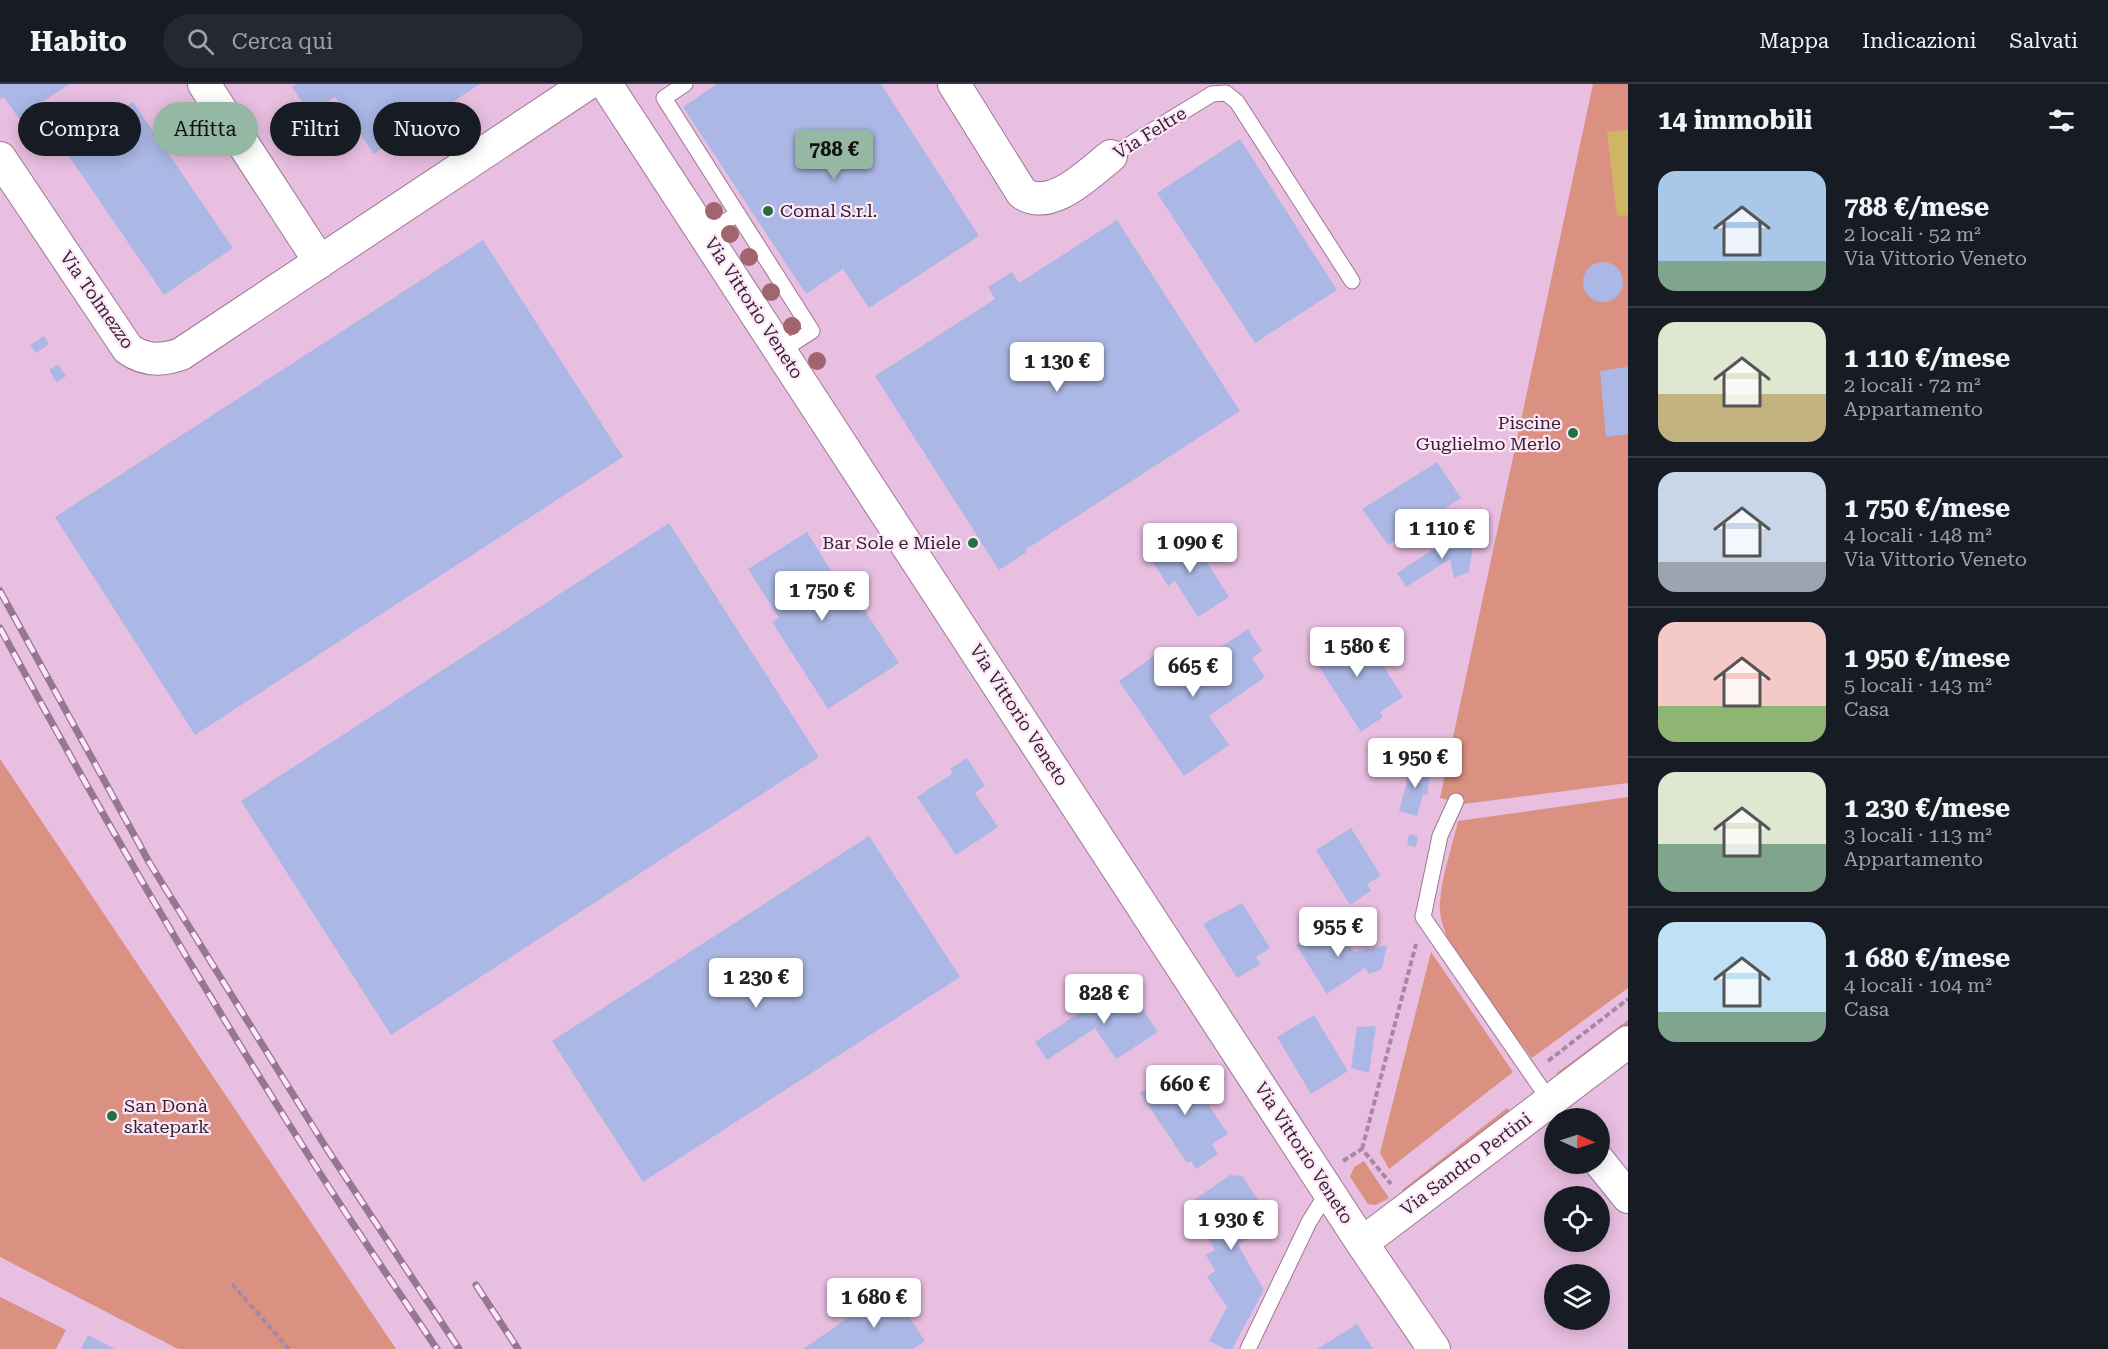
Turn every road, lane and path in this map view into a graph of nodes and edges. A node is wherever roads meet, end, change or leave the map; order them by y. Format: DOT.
graph roads {
  1 [pos="204,84"];
  2 [pos="587,84"];
  3 [pos="606,84"];
  4 [pos="685,84"];
  5 [pos="954,84"];
  6 [pos="1112,156"];
  7 [pos="0,158"];
  8 [pos="738,214"];
  9 [pos="705,233"];
  10 [pos="320,262"];
  11 [pos="1352,280"];
  12 [pos="782,351"];
  13 [pos="1456,801"];
  14 [pos="1423,917"];
  15 [pos="1628,999"];
  16 [pos="1628,1042"];
  17 [pos="1531,1074"];
  18 [pos="1556,1108"];
  19 [pos="1560,1108"];
  20 [pos="1544,1120"];
  21 [pos="1362,1149"];
  22 [pos="1609,1174"];
  23 [pos="1399,1178"];
  24 [pos="1325,1183"];
  25 [pos="1628,1197"];
  26 [pos="1362,1243"];
  27 [pos="232,1284"];
  28 [pos="1431,1348"];
  29 [pos="289,1349"];
  30 [pos="1248,1349"];
  1 -- 10 [label="street"];
  2 -- 10 [label="street, Via Tolmezzo"];
  3 -- 9 [label="street, Via Vittorio Veneto"];
  4 -- 8 [label="lane"];
  5 -- 6 [label="street, Via Feltre"];
  6 -- 11 [label="lane, Via Feltre"];
  7 -- 10 [label="street, Via Tolmezzo"];
  8 -- 9 [label="lane"];
  8 -- 12 [label="lane"];
  9 -- 12 [label="street, Via Vittorio Veneto"];
  12 -- 24 [label="street, Via Vittorio Veneto"];
  13 -- 14 [label="lane"];
  14 -- 17 [label="lane"];
  14 -- 21 [label="path"];
  15 -- 17 [label="path"];
  16 -- 19 [label="street, Via Sandro Pertini"];
  17 -- 18 [label="lane"];
  20 -- 26 [label="street, Via Sandro Pertini"];
  21 -- 23 [label="path"];
  21 -- 24 [label="path"];
  22 -- 25 [label="street"];
  24 -- 26 [label="street, Via Vittorio Veneto"];
  24 -- 30 [label="lane"];
  26 -- 28 [label="street, Via Vittorio Veneto"];
  27 -- 29 [label="path"];
}
